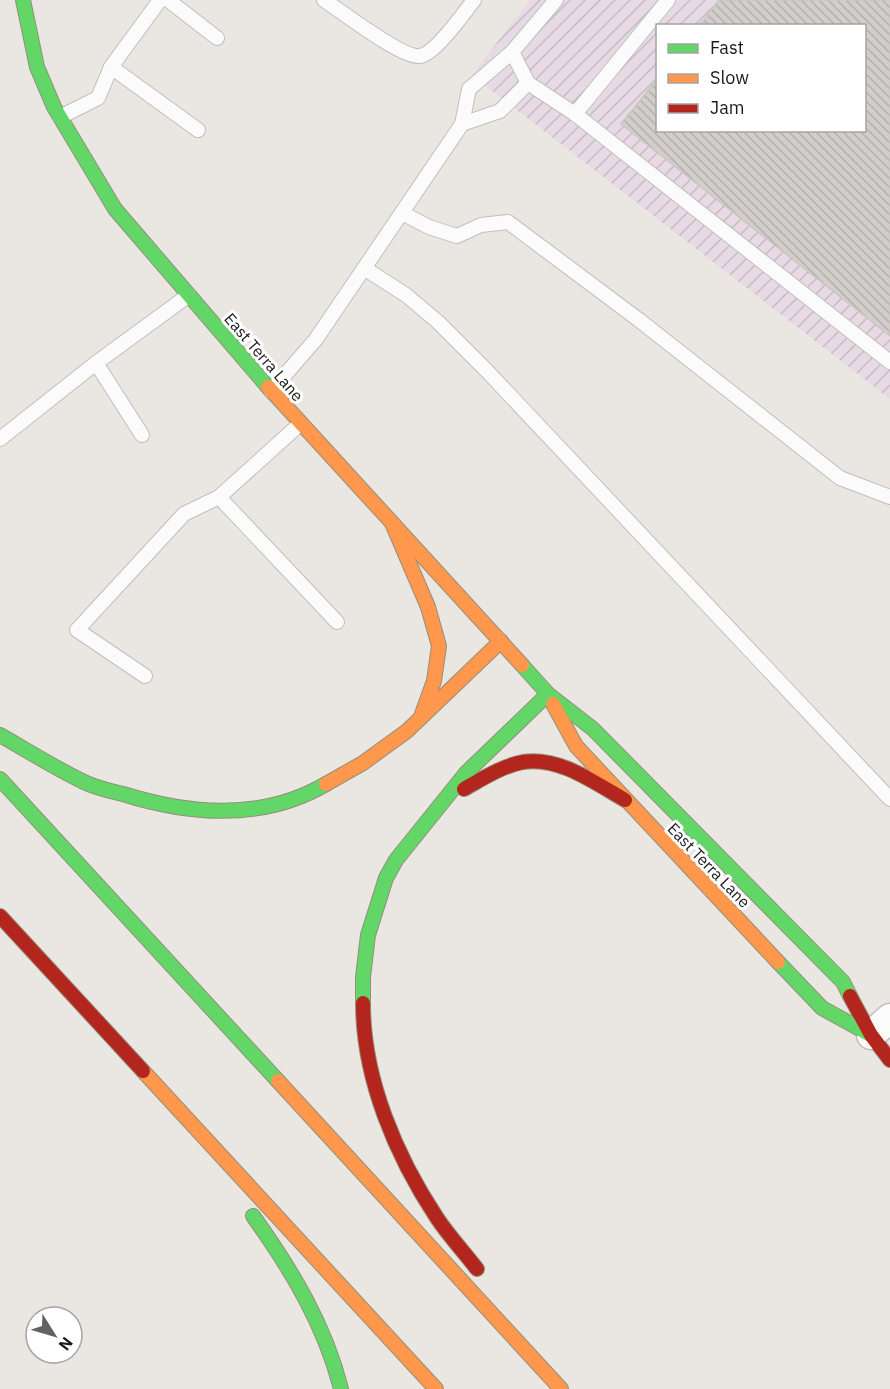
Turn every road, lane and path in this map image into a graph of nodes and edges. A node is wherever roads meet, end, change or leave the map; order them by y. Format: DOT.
graph roads {
  1 [pos="23,0"];
  2 [pos="160,0"];
  3 [pos="168,0"];
  4 [pos="324,0"];
  5 [pos="474,0"];
  6 [pos="556,0"];
  7 [pos="668,0"];
  8 [pos="217,38"];
  9 [pos="512,52"];
  10 [pos="111,67"];
  11 [pos="528,83"];
  12 [pos="575,114"];
  13 [pos="60,117"];
  14 [pos="462,124"];
  15 [pos="198,130"];
  16 [pos="402,213"];
  17 [pos="364,268"];
  18 [pos="189,295"];
  19 [pos="890,362"];
  20 [pos="96,363"];
  21 [pos="271,391"];
  22 [pos="300,424"];
  23 [pos="142,435"];
  24 [pos="0,439"];
  25 [pos="219,496"];
  26 [pos="890,497"];
  27 [pos="392,523"];
  28 [pos="337,622"];
  29 [pos="501,641"];
  30 [pos="145,676"];
  31 [pos="548,694"];
  32 [pos="420,718"];
  33 [pos="0,735"];
  34 [pos="0,779"];
  35 [pos="447,799"];
  36 [pos="890,799"];
  37 [pos="625,800"];
  38 [pos="0,916"];
  39 [pos="881,1026"];
  40 [pos="890,1060"];
  41 [pos="150,1078"];
  42 [pos="232,1188"];
  43 [pos="246,1206"];
  44 [pos="484,1278"];
  45 [pos="511,1315"];
  46 [pos="341,1389"];
  47 [pos="436,1389"];
  48 [pos="561,1389"];
  49 [pos="566,1389"];
  1 -- 13 [label="main road, East Terra Lane"];
  2 -- 10 [label="lane"];
  3 -- 8 [label="lane"];
  4 -- 5 [label="lane"];
  6 -- 9 [label="lane"];
  7 -- 12 [label="lane"];
  9 -- 11 [label="lane"];
  9 -- 14 [label="lane"];
  10 -- 13 [label="lane"];
  10 -- 15 [label="lane"];
  11 -- 12 [label="lane"];
  11 -- 14 [label="lane"];
  12 -- 19 [label="lane"];
  13 -- 18 [label="main road, East Terra Lane"];
  14 -- 16 [label="lane"];
  16 -- 17 [label="lane"];
  16 -- 26 [label="lane"];
  17 -- 21 [label="lane"];
  17 -- 36 [label="lane"];
  18 -- 20 [label="lane"];
  18 -- 21 [label="main road, East Terra Lane"];
  20 -- 23 [label="lane"];
  20 -- 24 [label="lane"];
  21 -- 22 [label="main road, East Terra Lane"];
  22 -- 25 [label="lane"];
  22 -- 27 [label="main road, East Terra Lane"];
  25 -- 28 [label="lane"];
  25 -- 30 [label="lane"];
  27 -- 29 [label="main road, East Terra Lane"];
  27 -- 32 [label="main road"];
  29 -- 31 [label="main road, East Terra Lane"];
  29 -- 32 [label="main road"];
  31 -- 35 [label="main road"];
  31 -- 37 [label="main road, East Terra Lane"];
  31 -- 39 [label="main road, East Terra Lane"];
  32 -- 33 [label="main road"];
  34 -- 48 [label="main road"];
  35 -- 37 [label="main road"];
  35 -- 44 [label="main road"];
  37 -- 39 [label="main road, East Terra Lane"];
  38 -- 41 [label="main road"];
  39 -- 40 [label="main road, East Terra Lane"];
  41 -- 42 [label="main road"];
  41 -- 47 [label="main road"];
  43 -- 46 [label="main road"];
  45 -- 49 [label="main road"];
}
